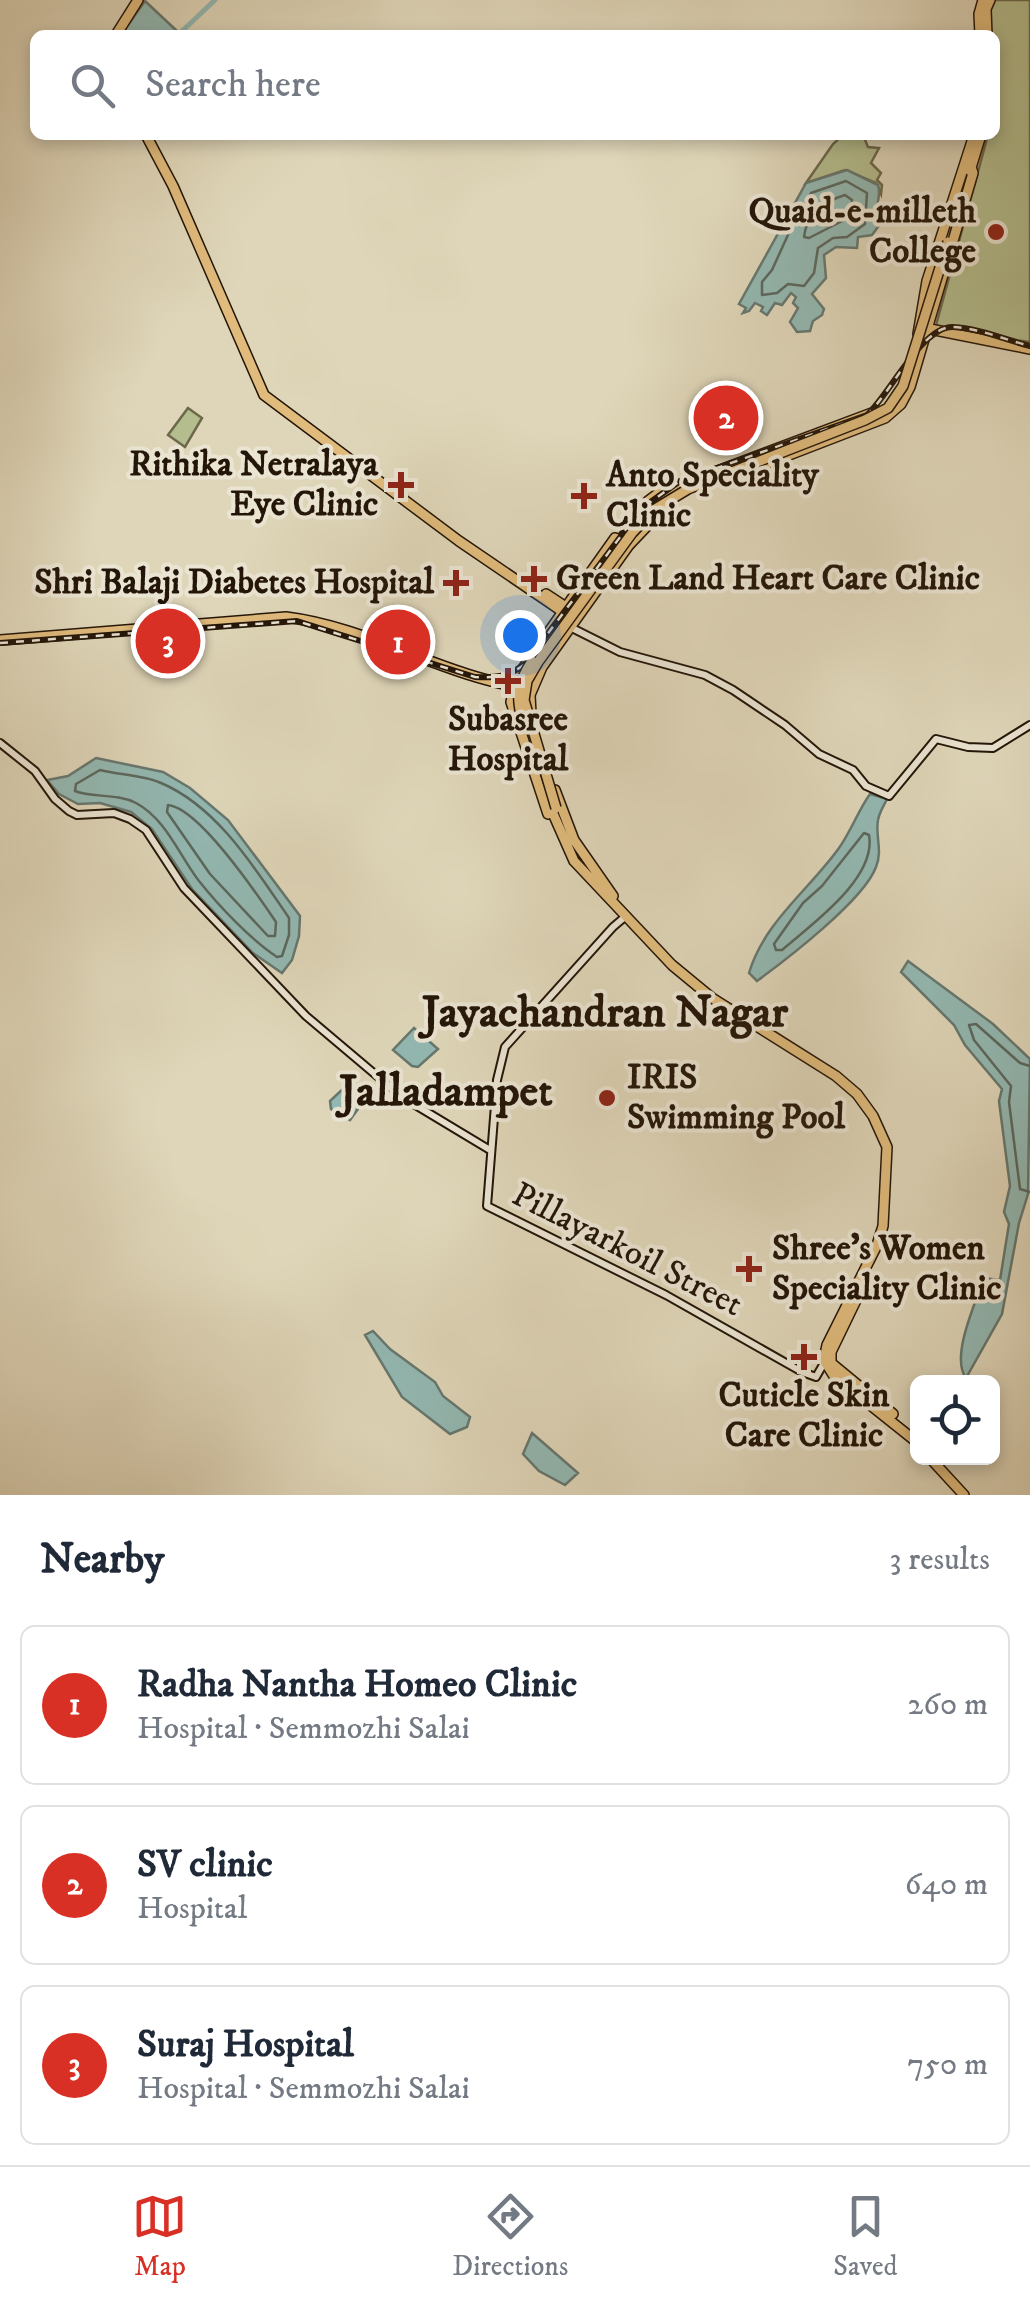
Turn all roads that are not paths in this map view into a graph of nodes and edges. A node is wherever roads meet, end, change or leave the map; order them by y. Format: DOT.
graph roads {
  1 [pos="136,0"];
  2 [pos="986,0"];
  3 [pos="117,30"];
  4 [pos="984,30"];
  5 [pos="151,140"];
  6 [pos="975,140"];
  7 [pos="976,140"];
  8 [pos="970,168"];
  9 [pos="927,329"];
  10 [pos="1030,349"];
  11 [pos="887,410"];
  12 [pos="678,487"];
  13 [pos="582,585"];
  14 [pos="594,593"];
  15 [pos="564,610"];
  16 [pos="574,621"];
  17 [pos="0,642"];
  18 [pos="533,653"];
  19 [pos="545,662"];
  20 [pos="513,689"];
  21 [pos="531,692"];
  22 [pos="1030,725"];
  23 [pos="0,743"];
  24 [pos="553,808"];
  25 [pos="610,896"];
  26 [pos="624,912"];
  27 [pos="669,961"];
  28 [pos="490,1150"];
  29 [pos="824,1363"];
  30 [pos="910,1429"];
  31 [pos="910,1437"];
  32 [pos="939,1465"];
  33 [pos="966,1495"];
  1 -- 3 [label="main road"];
  2 -- 4 [label="main road"];
  5 -- 15 [label="main road"];
  6 -- 9 [label="main road"];
  7 -- 8 [label="main road"];
  8 -- 9 [label="main road"];
  8 -- 24 [label="main road, bridge"];
  9 -- 10 [label="main road"];
  9 -- 11 [label="main road"];
  9 -- 11 [label="main road"];
  11 -- 12 [label="main road"];
  11 -- 14 [label="main road"];
  12 -- 13 [label="main road"];
  12 -- 24 [label="main road, bridge"];
  13 -- 14 [label="main road"];
  13 -- 15 [label="main road"];
  14 -- 16 [label="main road"];
  15 -- 16 [label="main road"];
  15 -- 18 [label="main road"];
  16 -- 19 [label="main road"];
  16 -- 22 [label="street"];
  17 -- 20 [label="main road"];
  18 -- 19 [label="main road"];
  18 -- 20 [label="main road"];
  19 -- 21 [label="main road"];
  20 -- 21 [label="main road"];
  20 -- 25 [label="main road"];
  21 -- 25 [label="main road"];
  23 -- 28 [label="street"];
  24 -- 25 [label="main road"];
  25 -- 26 [label="main road"];
  26 -- 27 [label="main road"];
  26 -- 28 [label="street, Pillayarkoil Street"];
  27 -- 29 [label="main road"];
  27 -- 30 [label="main road"];
  28 -- 29 [label="street, Pillayarkoil Street"];
  29 -- 31 [label="main road"];
  32 -- 33 [label="main road"];
}
